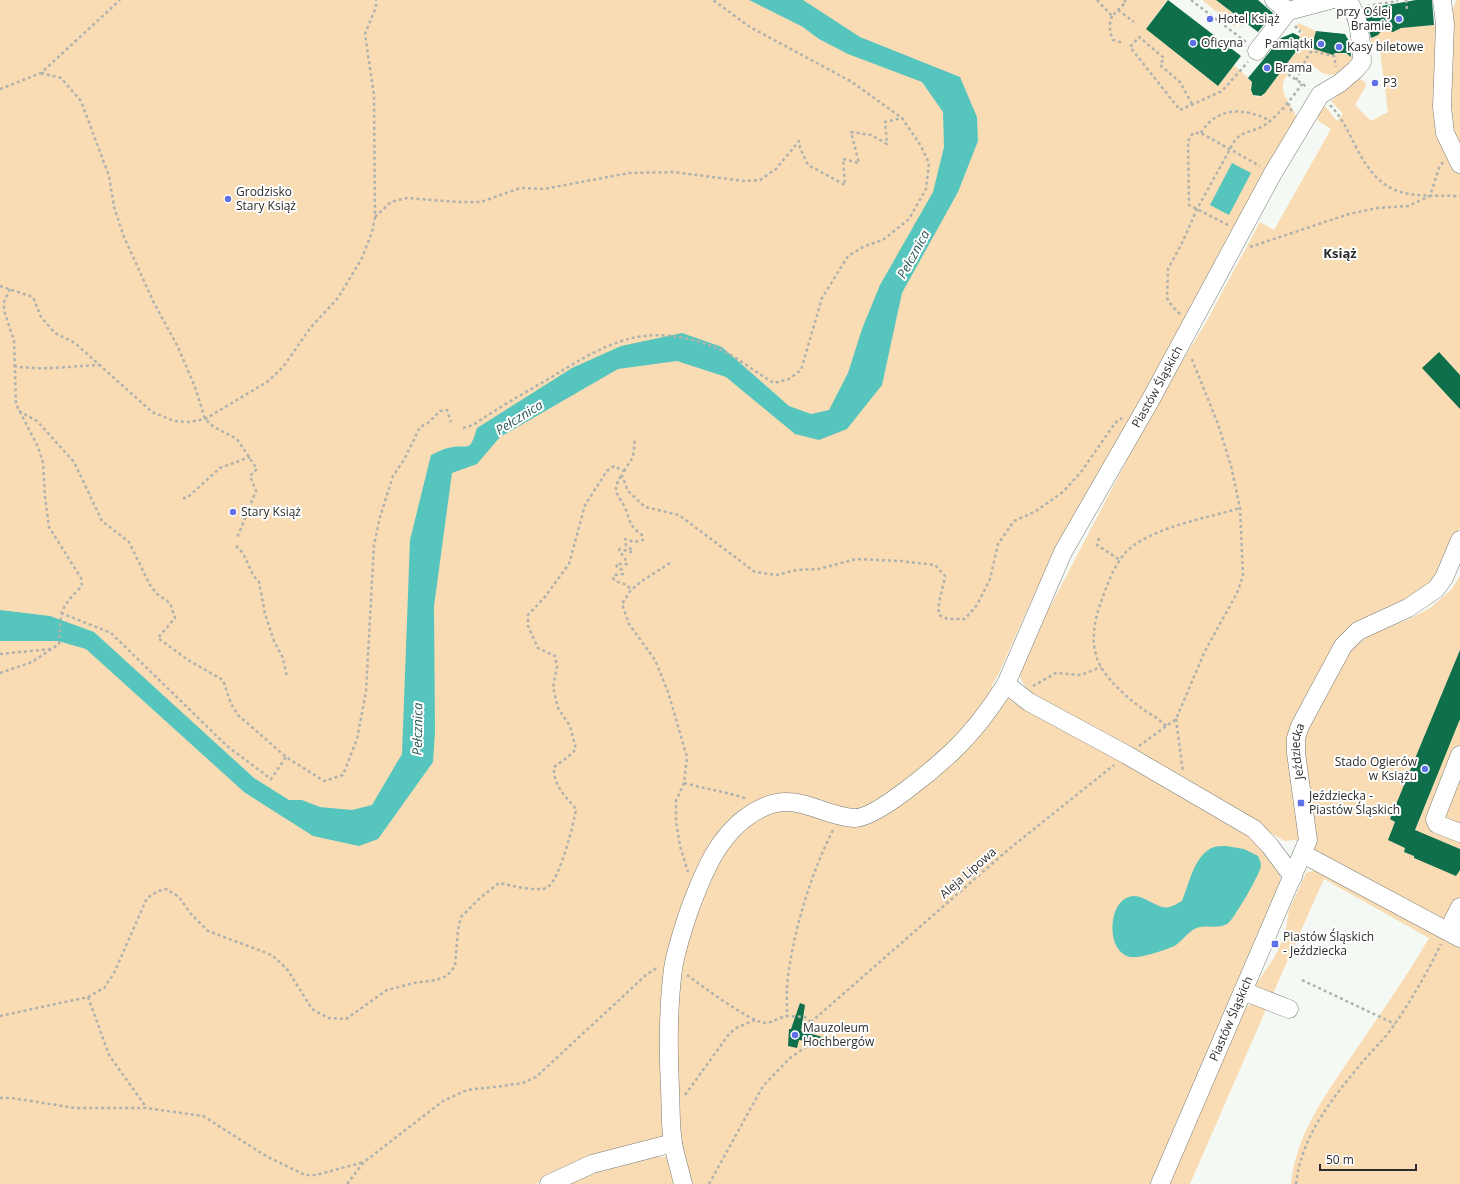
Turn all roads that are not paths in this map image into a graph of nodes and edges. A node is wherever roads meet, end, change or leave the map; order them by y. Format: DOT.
graph roads {
  1 [pos="1274,0"];
  2 [pos="1330,0"];
  3 [pos="1338,0"];
  4 [pos="1442,0"];
  5 [pos="1291,18"];
  6 [pos="1257,51"];
  7 [pos="1456,156"];
  8 [pos="1460,540"];
  9 [pos="1013,690"];
  10 [pos="1460,755"];
  11 [pos="1460,834"];
  12 [pos="1303,854"];
  13 [pos="1293,877"];
  14 [pos="1460,907"];
  15 [pos="1454,934"];
  16 [pos="1243,991"];
  17 [pos="1289,1009"];
  18 [pos="673,1143"];
  19 [pos="551,1184"];
  20 [pos="683,1184"];
  21 [pos="1160,1184"];
  1 -- 5 [label="street"];
  2 -- 5 [label="street"];
  3 -- 9 [label="street, Piastów Śląskich"];
  4 -- 7 [label="street"];
  5 -- 6 [label="street"];
  8 -- 12 [label="street, Jeździecka"];
  9 -- 13 [label="street"];
  9 -- 18 [label="street, Piastów Śląskich"];
  10 -- 11 [label="street"];
  12 -- 13 [label="street, Piastów Śląskich"];
  12 -- 15 [label="street"];
  13 -- 16 [label="street, Piastów Śląskich"];
  14 -- 15 [label="street"];
  16 -- 17 [label="street"];
  16 -- 21 [label="street, Piastów Śląskich"];
  18 -- 19 [label="street"];
  18 -- 20 [label="street"];
}
